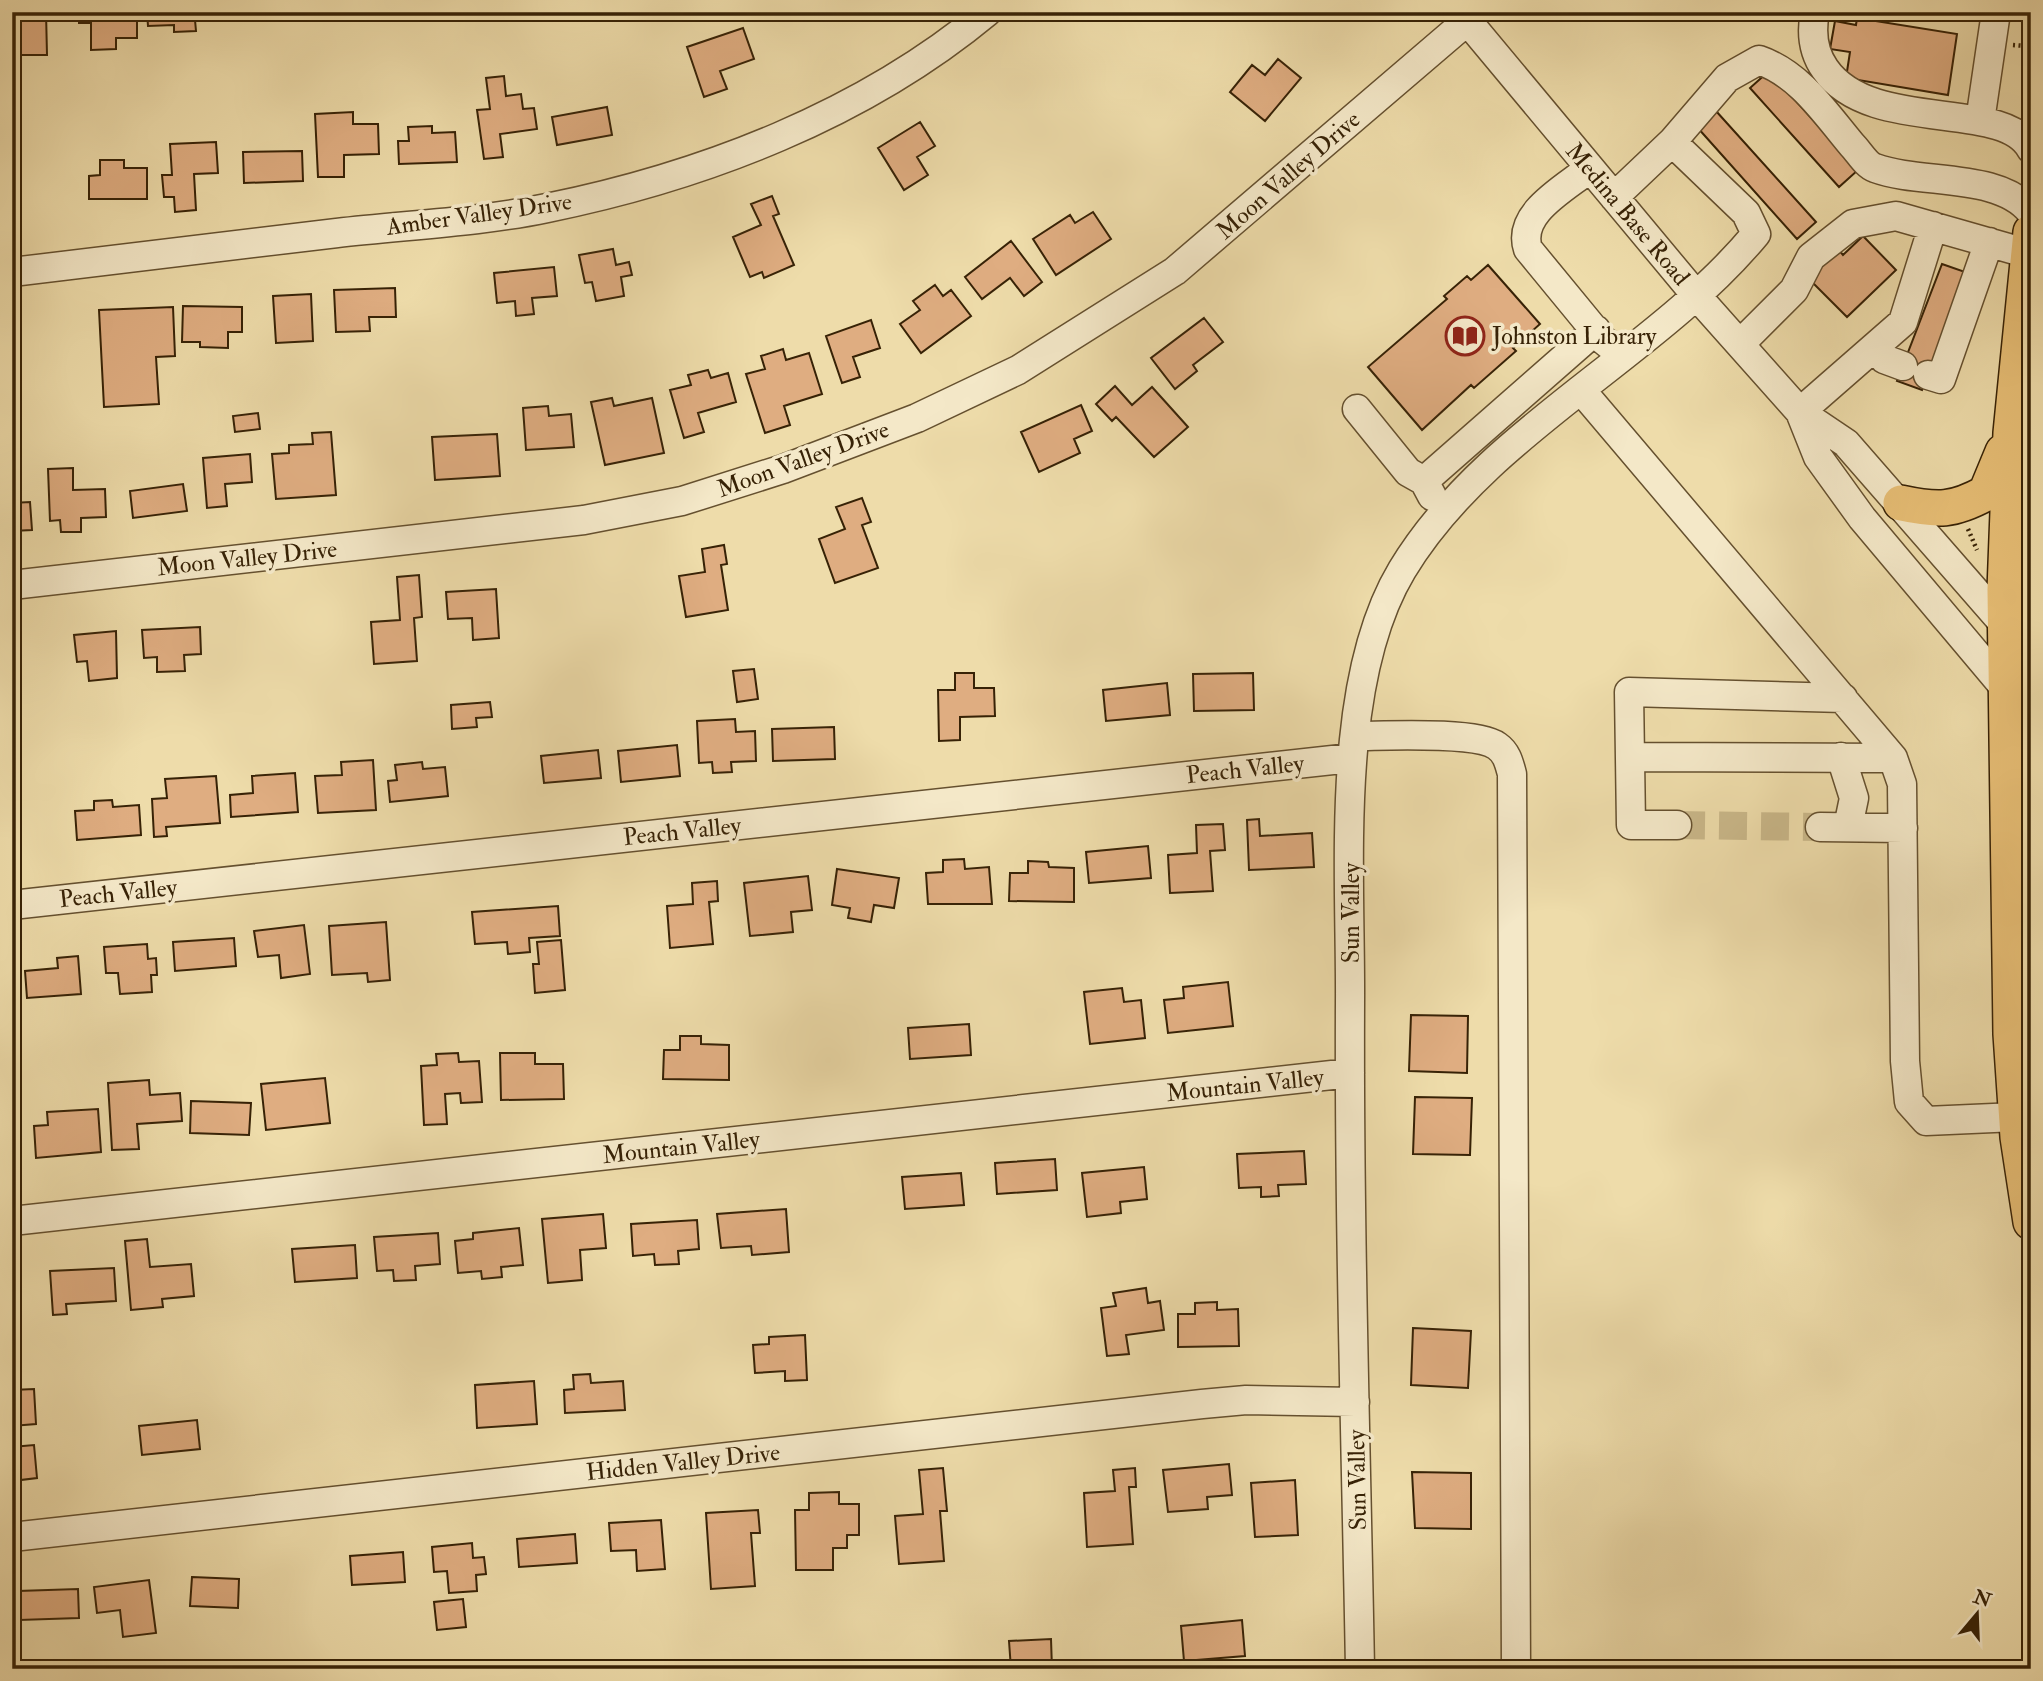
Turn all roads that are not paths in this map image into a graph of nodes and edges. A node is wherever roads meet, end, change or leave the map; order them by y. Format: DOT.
graph roads {
  1 [pos="987,12"];
  2 [pos="1815,12"];
  3 [pos="1996,12"];
  4 [pos="1464,17"];
  5 [pos="1980,121"];
  6 [pos="1672,142"];
  7 [pos="2031,149"];
  8 [pos="1590,168"];
  9 [pos="1614,197"];
  10 [pos="2031,212"];
  11 [pos="1933,226"];
  12 [pos="1989,242"];
  13 [pos="2030,243"];
  14 [pos="12,272"];
  15 [pos="1695,294"];
  16 [pos="1596,331"];
  17 [pos="1740,344"];
  18 [pos="1876,346"];
  19 [pos="1622,355"];
  20 [pos="1581,390"];
  21 [pos="1357,409"];
  22 [pos="1800,412"];
  23 [pos="2011,433"];
  24 [pos="1424,481"];
  25 [pos="1901,503"];
  26 [pos="1447,512"];
  27 [pos="2031,514"];
  28 [pos="12,585"];
  29 [pos="2006,626"];
  30 [pos="2031,654"];
  31 [pos="2006,690"];
  32 [pos="1843,698"];
  33 [pos="2031,719"];
  34 [pos="1353,747"];
  35 [pos="1630,757"];
  36 [pos="1841,757"];
  37 [pos="1893,758"];
  38 [pos="1677,825"];
  39 [pos="1820,827"];
  40 [pos="1848,827"];
  41 [pos="1903,828"];
  42 [pos="12,905"];
  43 [pos="2031,937"];
  44 [pos="2010,997"];
  45 [pos="1350,1073"];
  46 [pos="2016,1117"];
  47 [pos="12,1221"];
  48 [pos="2031,1222"];
  49 [pos="1355,1402"];
  50 [pos="12,1537"];
  51 [pos="1360,1669"];
  52 [pos="1516,1669"];
  1 -- 14 [label="street, Amber Valley Drive"];
  2 -- 5 [label="street"];
  3 -- 5 [label="street"];
  4 -- 8 [label="street, Medina Base Road"];
  4 -- 28 [label="street, Moon Valley Drive"];
  5 -- 7 [label="street"];
  6 -- 9 [label="street"];
  6 -- 10 [label="street"];
  6 -- 15 [label="street, Sun Valley"];
  8 -- 9 [label="street, Medina Base Road"];
  8 -- 16 [label="street"];
  9 -- 15 [label="street, Medina Base Road"];
  11 -- 12 [label="street"];
  11 -- 17 [label="street"];
  11 -- 18 [label="street"];
  12 -- 13 [label="street"];
  12 -- 18 [label="street"];
  13 -- 23 [label="main road"];
  15 -- 17 [label="street, Medina Base Road"];
  15 -- 19 [label="street, Sun Valley"];
  16 -- 19 [label="street"];
  16 -- 24 [label="street"];
  17 -- 22 [label="street, Medina Base Road"];
  18 -- 22 [label="street"];
  19 -- 20 [label="street, Sun Valley"];
  20 -- 26 [label="street, Sun Valley"];
  20 -- 32 [label="street"];
  21 -- 24 [label="street"];
  22 -- 25 [label="street, Medina Base Road"];
  22 -- 31 [label="street, Medina Base Road"];
  23 -- 25 [label="main road"];
  23 -- 27 [label="main road"];
  23 -- 29 [label="main road"];
  24 -- 26 [label="street"];
  25 -- 29 [label="street, Medina Base Road"];
  26 -- 34 [label="street, Sun Valley"];
  29 -- 30 [label="street, Medina Base Road"];
  29 -- 31 [label="main road"];
  31 -- 33 [label="street, Medina Base Road"];
  31 -- 44 [label="main road"];
  32 -- 35 [label="street"];
  32 -- 37 [label="street"];
  34 -- 42 [label="street, Peach Valley"];
  34 -- 45 [label="street, Sun Valley"];
  34 -- 52 [label="street, Peach Valley"];
  35 -- 36 [label="street"];
  35 -- 38 [label="street"];
  36 -- 37 [label="street"];
  36 -- 40 [label="street"];
  37 -- 41 [label="street"];
  39 -- 40 [label="street"];
  40 -- 41 [label="street"];
  41 -- 46 [label="street"];
  43 -- 44 [label="main road"];
  44 -- 46 [label="main road"];
  45 -- 47 [label="street, Mountain Valley"];
  45 -- 49 [label="street, Sun Valley"];
  46 -- 48 [label="main road"];
  49 -- 50 [label="street, Hidden Valley Drive"];
  49 -- 51 [label="street, Sun Valley"];
}
